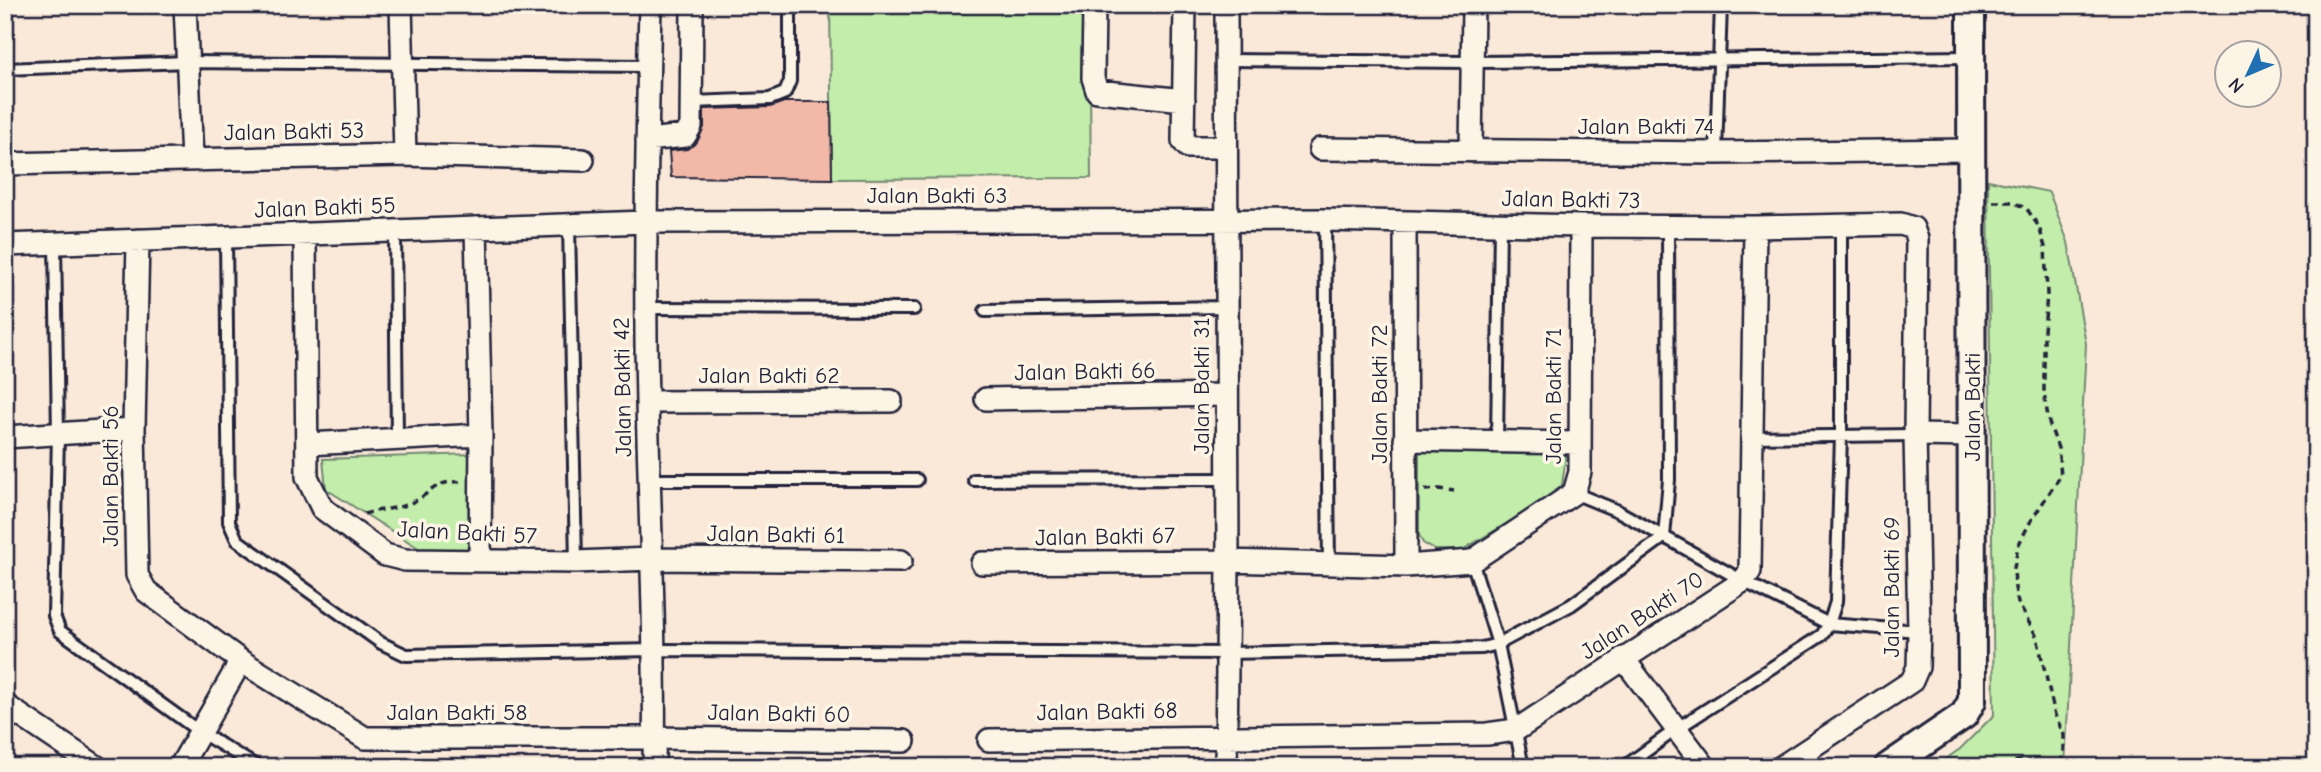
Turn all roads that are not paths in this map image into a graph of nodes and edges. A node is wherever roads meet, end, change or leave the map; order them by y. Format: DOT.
graph roads {
  1 [pos="185,5"];
  2 [pos="401,5"];
  3 [pos="650,5"];
  4 [pos="692,5"];
  5 [pos="790,5"];
  6 [pos="1094,5"];
  7 [pos="1185,5"];
  8 [pos="1226,5"];
  9 [pos="1473,5"];
  10 [pos="1721,5"];
  11 [pos="1971,5"];
  12 [pos="1972,57"];
  13 [pos="1226,60"];
  14 [pos="1718,60"];
  15 [pos="187,62"];
  16 [pos="1472,62"];
  17 [pos="403,65"];
  18 [pos="649,66"];
  19 [pos="5,69"];
  20 [pos="1184,100"];
  21 [pos="692,102"];
  22 [pos="647,140"];
  23 [pos="1226,147"];
  24 [pos="1320,149"];
  25 [pos="1971,150"];
  26 [pos="1471,151"];
  27 [pos="1716,153"];
  28 [pos="405,155"];
  29 [pos="192,160"];
  30 [pos="583,160"];
  31 [pos="5,164"];
  32 [pos="1227,220"];
  33 [pos="1325,220"];
  34 [pos="646,222"];
  35 [pos="1405,222"];
  36 [pos="1500,224"];
  37 [pos="1841,225"];
  38 [pos="569,226"];
  39 [pos="1581,226"];
  40 [pos="1668,227"];
  41 [pos="476,228"];
  42 [pos="1755,228"];
  43 [pos="395,231"];
  44 [pos="305,234"];
  45 [pos="226,237"];
  46 [pos="138,240"];
  47 [pos="55,243"];
  48 [pos="5,245"];
  49 [pos="1227,307"];
  50 [pos="647,308"];
  51 [pos="914,309"];
  52 [pos="985,311"];
  53 [pos="1227,394"];
  54 [pos="986,399"];
  55 [pos="891,401"];
  56 [pos="647,402"];
  57 [pos="134,429"];
  58 [pos="58,435"];
  59 [pos="481,435"];
  60 [pos="1915,435"];
  61 [pos="1841,436"];
  62 [pos="1972,436"];
  63 [pos="5,437"];
  64 [pos="1752,437"];
  65 [pos="397,438"];
  66 [pos="1405,440"];
  67 [pos="1497,441"];
  68 [pos="1579,443"];
  69 [pos="307,444"];
  70 [pos="650,480"];
  71 [pos="917,480"];
  72 [pos="974,480"];
  73 [pos="1228,480"];
  74 [pos="1574,494"];
  75 [pos="1664,537"];
  76 [pos="651,559"];
  77 [pos="480,561"];
  78 [pos="901,561"];
  79 [pos="1228,561"];
  80 [pos="1472,561"];
  81 [pos="576,562"];
  82 [pos="982,563"];
  83 [pos="1329,564"];
  84 [pos="1406,566"];
  85 [pos="1743,581"];
  86 [pos="1829,624"];
  87 [pos="1919,631"];
  88 [pos="1498,644"];
  89 [pos="653,650"];
  90 [pos="1227,653"];
  91 [pos="1623,659"];
  92 [pos="240,661"];
  93 [pos="5,705"];
  94 [pos="1678,728"];
  95 [pos="1516,730"];
  96 [pos="200,732"];
  97 [pos="1225,736"];
  98 [pos="654,738"];
  99 [pos="989,740"];
  100 [pos="904,741"];
  101 [pos="97,767"];
  102 [pos="180,767"];
  103 [pos="258,767"];
  104 [pos="654,767"];
  105 [pos="1226,767"];
  106 [pos="1523,767"];
  107 [pos="1624,767"];
  108 [pos="1705,767"];
  109 [pos="1781,767"];
  110 [pos="1888,767"];
  1 -- 15 [label="street"];
  2 -- 17 [label="street"];
  3 -- 18 [label="street, Jalan Bakti 42"];
  4 -- 21 [label="street"];
  5 -- 21 [label="lane"];
  6 -- 20 [label="street"];
  7 -- 20 [label="street"];
  8 -- 13 [label="street, Jalan Bakti 31"];
  9 -- 16 [label="street"];
  10 -- 14 [label="lane"];
  11 -- 12 [label="street, Jalan Bakti"];
  12 -- 14 [label="lane"];
  12 -- 25 [label="street, Jalan Bakti"];
  13 -- 16 [label="lane"];
  13 -- 23 [label="street, Jalan Bakti 31"];
  14 -- 16 [label="lane"];
  14 -- 27 [label="lane"];
  15 -- 17 [label="lane"];
  15 -- 19 [label="lane"];
  15 -- 29 [label="street"];
  16 -- 26 [label="street"];
  17 -- 18 [label="lane"];
  17 -- 28 [label="street"];
  18 -- 22 [label="street, Jalan Bakti 42"];
  20 -- 23 [label="street"];
  21 -- 22 [label="street"];
  22 -- 34 [label="street, Jalan Bakti 42"];
  23 -- 32 [label="street, Jalan Bakti 31"];
  24 -- 26 [label="street, Jalan Bakti 74"];
  25 -- 27 [label="street, Jalan Bakti 74"];
  25 -- 62 [label="street, Jalan Bakti"];
  26 -- 27 [label="street, Jalan Bakti 74"];
  28 -- 29 [label="street, Jalan Bakti 53"];
  28 -- 30 [label="street, Jalan Bakti 53"];
  29 -- 31 [label="street, Jalan Bakti 53"];
  32 -- 33 [label="street, Jalan Bakti 73"];
  32 -- 34 [label="street, Jalan Bakti 63"];
  32 -- 49 [label="street, Jalan Bakti 31"];
  33 -- 35 [label="street, Jalan Bakti 73"];
  33 -- 83 [label="lane"];
  34 -- 38 [label="street, Jalan Bakti 55"];
  34 -- 50 [label="street, Jalan Bakti 42"];
  35 -- 36 [label="street, Jalan Bakti 73"];
  35 -- 66 [label="street, Jalan Bakti 72"];
  36 -- 39 [label="street, Jalan Bakti 73"];
  36 -- 67 [label="lane"];
  37 -- 42 [label="street, Jalan Bakti 73"];
  37 -- 60 [label="street, Jalan Bakti 73"];
  37 -- 61 [label="lane"];
  38 -- 41 [label="street, Jalan Bakti 55"];
  38 -- 81 [label="lane"];
  39 -- 40 [label="street, Jalan Bakti 73"];
  39 -- 68 [label="street, Jalan Bakti 71"];
  40 -- 42 [label="street, Jalan Bakti 73"];
  40 -- 75 [label="lane"];
  41 -- 43 [label="street, Jalan Bakti 55"];
  41 -- 59 [label="street"];
  42 -- 64 [label="street"];
  43 -- 44 [label="street, Jalan Bakti 55"];
  43 -- 65 [label="lane"];
  44 -- 45 [label="street, Jalan Bakti 55"];
  44 -- 69 [label="street, Jalan Bakti 57"];
  45 -- 46 [label="street, Jalan Bakti 55"];
  45 -- 89 [label="lane"];
  46 -- 47 [label="street, Jalan Bakti 55"];
  46 -- 57 [label="street, Jalan Bakti 56"];
  47 -- 48 [label="street, Jalan Bakti 55"];
  47 -- 58 [label="lane"];
  49 -- 52 [label="lane"];
  49 -- 53 [label="street, Jalan Bakti 31"];
  50 -- 51 [label="lane"];
  50 -- 56 [label="street, Jalan Bakti 42"];
  53 -- 54 [label="street, Jalan Bakti 66"];
  53 -- 73 [label="street, Jalan Bakti 31"];
  55 -- 56 [label="street, Jalan Bakti 62"];
  56 -- 70 [label="street, Jalan Bakti 42"];
  57 -- 58 [label="street"];
  57 -- 92 [label="street, Jalan Bakti 56"];
  58 -- 63 [label="street"];
  58 -- 96 [label="lane"];
  59 -- 65 [label="street"];
  59 -- 77 [label="street"];
  60 -- 61 [label="lane"];
  60 -- 62 [label="street"];
  60 -- 87 [label="street, Jalan Bakti 69"];
  61 -- 64 [label="lane"];
  61 -- 86 [label="lane"];
  62 -- 110 [label="street, Jalan Bakti"];
  64 -- 85 [label="street"];
  65 -- 69 [label="street"];
  66 -- 67 [label="street"];
  66 -- 84 [label="street, Jalan Bakti 72"];
  67 -- 68 [label="street"];
  68 -- 74 [label="street, Jalan Bakti 71"];
  69 -- 77 [label="street, Jalan Bakti 57"];
  70 -- 71 [label="lane"];
  70 -- 76 [label="street, Jalan Bakti 42"];
  72 -- 73 [label="lane"];
  73 -- 79 [label="street, Jalan Bakti 31"];
  74 -- 75 [label="lane"];
  74 -- 80 [label="street, Jalan Bakti 71"];
  75 -- 85 [label="lane"];
  75 -- 88 [label="lane"];
  76 -- 78 [label="street, Jalan Bakti 61"];
  76 -- 81 [label="street, Jalan Bakti 57"];
  76 -- 89 [label="street, Jalan Bakti 42"];
  77 -- 81 [label="street, Jalan Bakti 57"];
  79 -- 82 [label="street, Jalan Bakti 67"];
  79 -- 83 [label="street, Jalan Bakti 71"];
  79 -- 90 [label="street, Jalan Bakti 31"];
  80 -- 84 [label="street, Jalan Bakti 71"];
  80 -- 88 [label="lane"];
  83 -- 84 [label="street, Jalan Bakti 71"];
  85 -- 86 [label="lane"];
  85 -- 91 [label="street, Jalan Bakti 70"];
  86 -- 87 [label="lane"];
  86 -- 94 [label="lane"];
  87 -- 109 [label="street, Jalan Bakti 69"];
  88 -- 90 [label="lane"];
  88 -- 95 [label="lane"];
  89 -- 90 [label="lane"];
  89 -- 98 [label="street, Jalan Bakti 42"];
  90 -- 97 [label="street, Jalan Bakti 31"];
  91 -- 94 [label="street"];
  91 -- 95 [label="street, Jalan Bakti 70"];
  92 -- 96 [label="street"];
  92 -- 98 [label="street, Jalan Bakti 58"];
  93 -- 101 [label="street"];
  94 -- 107 [label="lane"];
  94 -- 108 [label="street"];
  95 -- 97 [label="street, Jalan Bakti 70"];
  95 -- 106 [label="lane"];
  96 -- 102 [label="street"];
  96 -- 103 [label="lane"];
  97 -- 99 [label="street, Jalan Bakti 68"];
  97 -- 105 [label="street, Jalan Bakti 31"];
  98 -- 100 [label="street, Jalan Bakti 60"];
  98 -- 104 [label="street, Jalan Bakti 42"];
}
